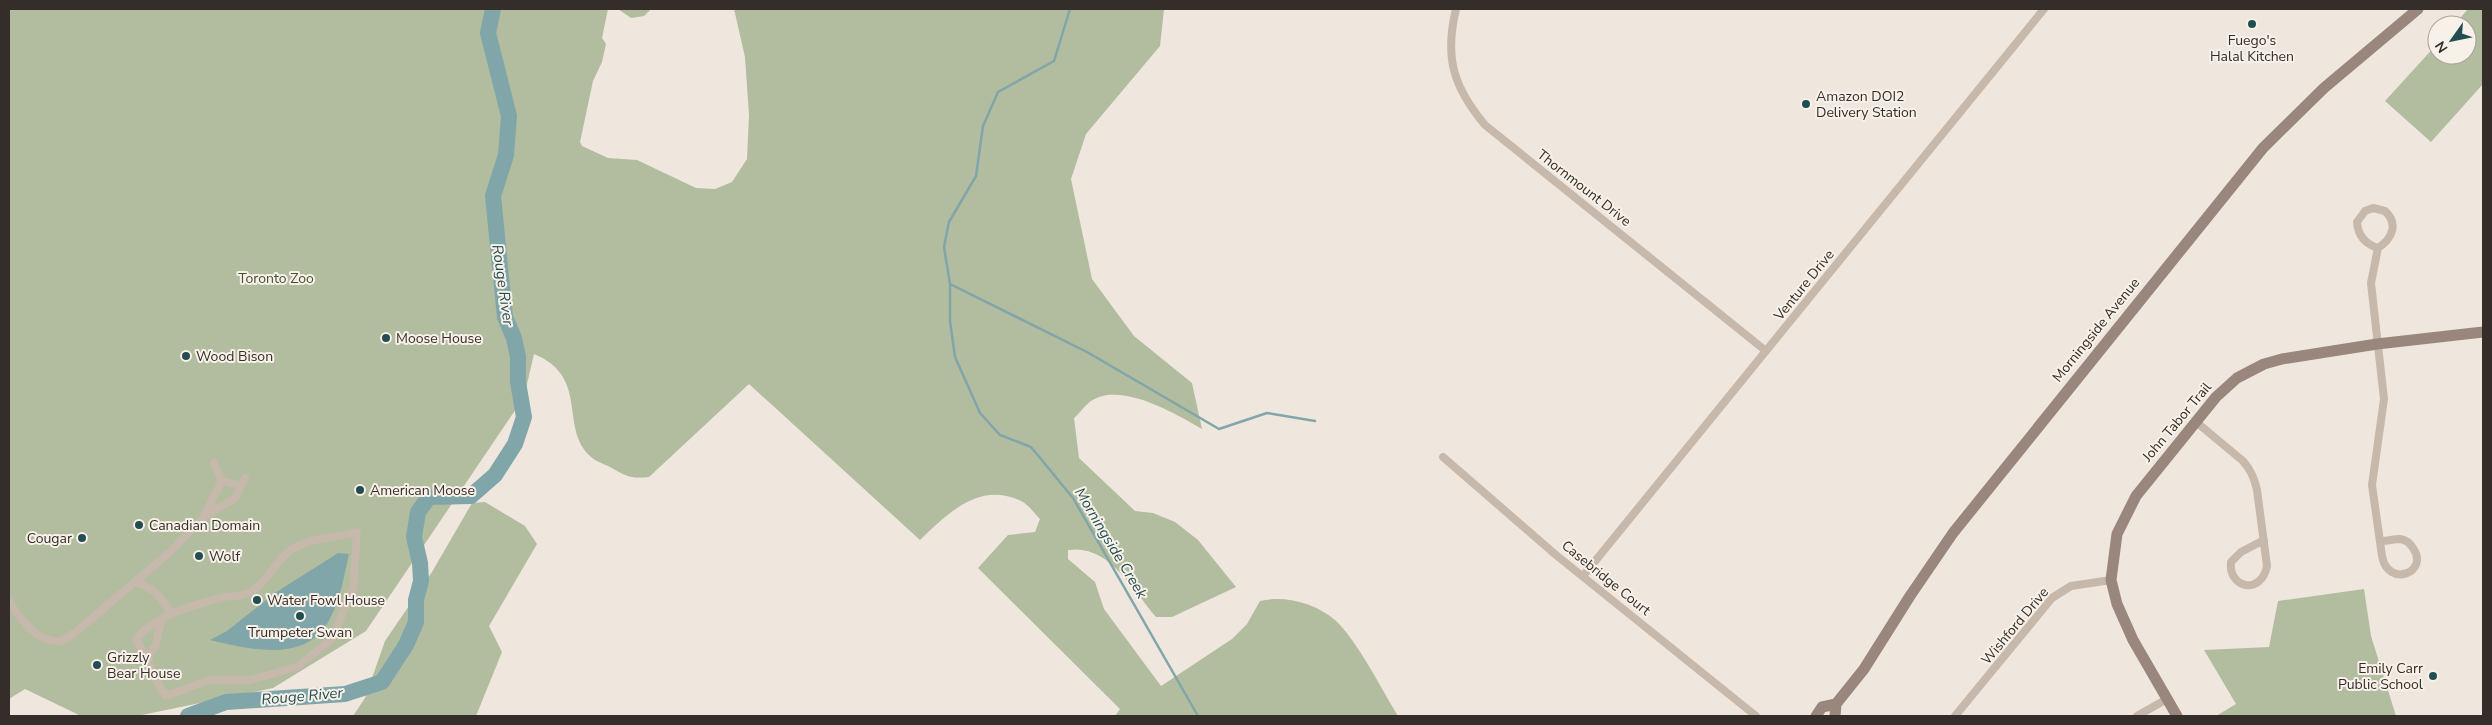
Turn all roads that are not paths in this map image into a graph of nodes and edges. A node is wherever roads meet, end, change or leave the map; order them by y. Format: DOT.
graph roads {
  1 [pos="1456,9"];
  2 [pos="2044,9"];
  3 [pos="2418,9"];
  4 [pos="2378,248"];
  5 [pos="2483,332"];
  6 [pos="2377,344"];
  7 [pos="1766,351"];
  8 [pos="2195,421"];
  9 [pos="1443,457"];
  10 [pos="214,463"];
  11 [pos="245,478"];
  12 [pos="221,480"];
  13 [pos="241,486"];
  14 [pos="204,518"];
  15 [pos="2264,540"];
  16 [pos="2381,541"];
  17 [pos="1583,576"];
  18 [pos="2110,580"];
  19 [pos="134,583"];
  20 [pos="9,602"];
  21 [pos="170,614"];
  22 [pos="161,621"];
  23 [pos="148,656"];
  24 [pos="2167,699"];
  25 [pos="1836,704"];
  26 [pos="1756,716"];
  27 [pos="1816,716"];
  28 [pos="1835,716"];
  29 [pos="1955,716"];
  30 [pos="2137,716"];
  31 [pos="2177,716"];
  1 -- 7 [label="street, Thornmount Drive"];
  2 -- 7 [label="street, Venture Drive"];
  3 -- 25 [label="main road, Morningside Avenue"];
  4 -- 4 [label="street"];
  4 -- 6 [label="street"];
  5 -- 6 [label="main road, John Tabor Trail"];
  6 -- 8 [label="main road, John Tabor Trail"];
  6 -- 16 [label="street"];
  7 -- 17 [label="street, Venture Drive"];
  8 -- 15 [label="street"];
  8 -- 18 [label="main road, John Tabor Trail"];
  9 -- 17 [label="street, Casebridge Court"];
  10 -- 12 [label="street"];
  11 -- 13 [label="street"];
  12 -- 13 [label="street"];
  12 -- 14 [label="street"];
  13 -- 14 [label="street"];
  14 -- 19 [label="street"];
  15 -- 15 [label="street"];
  16 -- 16 [label="street"];
  17 -- 26 [label="street, Casebridge Court"];
  18 -- 24 [label="main road, John Tabor Trail"];
  18 -- 29 [label="street, Wishford Drive"];
  19 -- 20 [label="street"];
  19 -- 21 [label="street"];
  21 -- 22 [label="street"];
  21 -- 23 [label="street"];
  22 -- 23 [label="street"];
  22 -- 23 [label="street"];
  24 -- 30 [label="street"];
  24 -- 31 [label="main road, John Tabor Trail"];
  25 -- 27 [label="main road, Morningside Avenue"];
  25 -- 28 [label="main road"];
}
